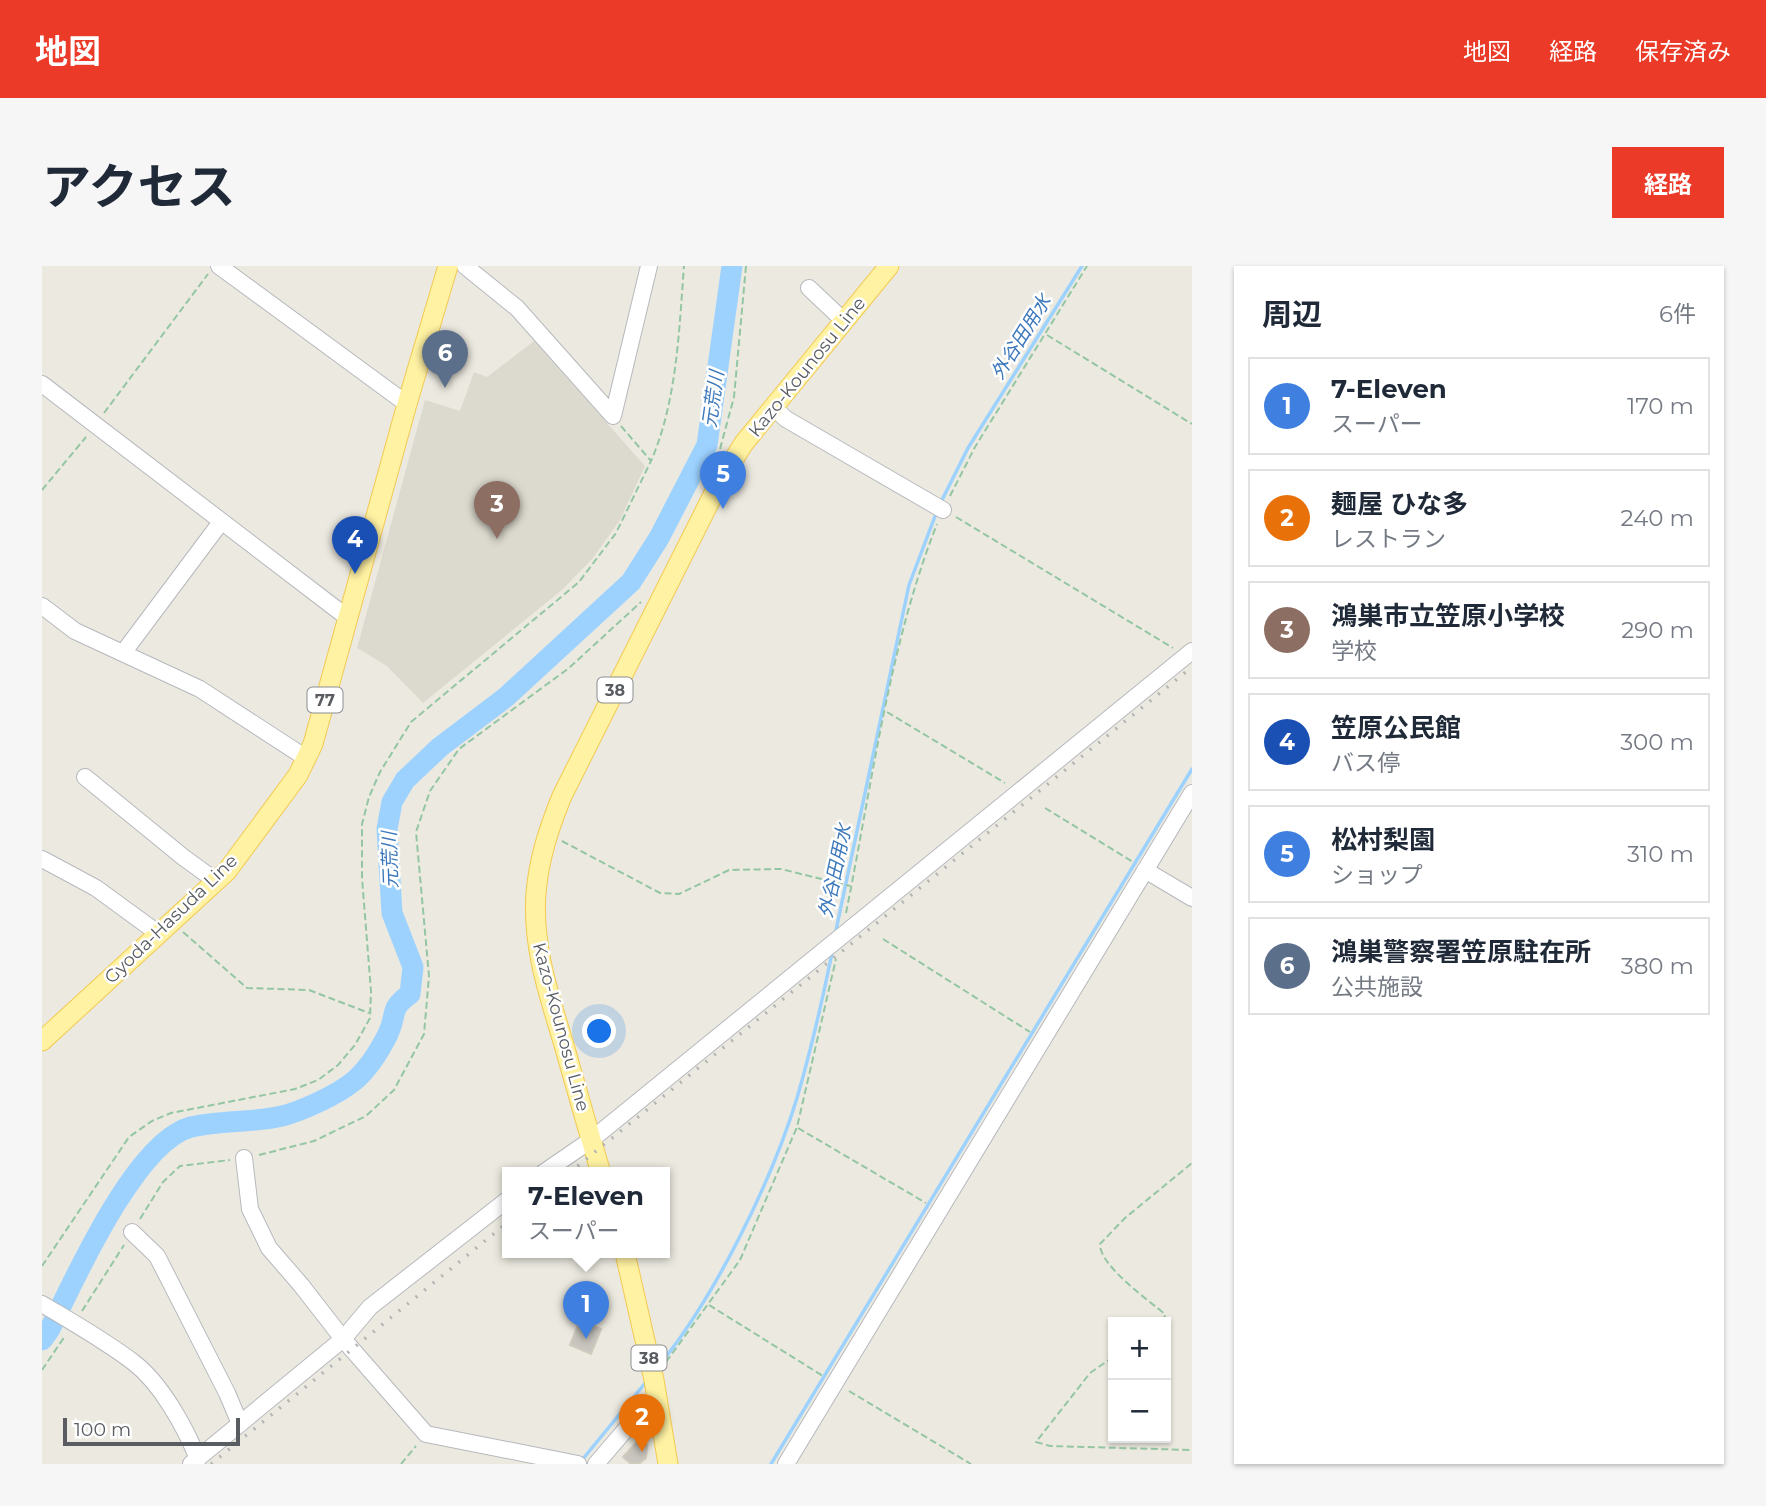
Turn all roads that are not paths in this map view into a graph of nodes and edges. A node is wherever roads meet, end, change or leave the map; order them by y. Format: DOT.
graph roads {
  1 [pos="219,266"];
  2 [pos="448,266"];
  3 [pos="465,266"];
  4 [pos="649,266"];
  5 [pos="889,266"];
  6 [pos="809,288"];
  7 [pos="844,321"];
  8 [pos="42,384"];
  9 [pos="407,404"];
  10 [pos="773,407"];
  11 [pos="943,510"];
  12 [pos="221,522"];
  13 [pos="42,606"];
  14 [pos="348,618"];
  15 [pos="123,653"];
  16 [pos="1189,653"];
  17 [pos="306,758"];
  18 [pos="85,777"];
  19 [pos="1192,793"];
  20 [pos="42,859"];
  21 [pos="1145,870"];
  22 [pos="216,881"];
  23 [pos="1192,898"];
  24 [pos="165,928"];
  25 [pos="45,1033"];
  26 [pos="592,1140"];
  27 [pos="244,1158"];
  28 [pos="551,1167"];
  29 [pos="599,1167"];
  30 [pos="502,1204"];
  31 [pos="132,1232"];
  32 [pos="626,1258"];
  33 [pos="42,1304"];
  34 [pos="343,1339"];
  35 [pos="660,1413"];
  36 [pos="240,1424"];
  37 [pos="194,1462"];
  38 [pos="578,1464"];
  39 [pos="596,1464"];
  40 [pos="668,1464"];
  41 [pos="786,1464"];
  1 -- 9 [label="street"];
  2 -- 9 [label="main road, Gyoda-Hasuda Line / 77"];
  3 -- 4 [label="street"];
  5 -- 7 [label="main road, Kazo-Kounosu Line / 38"];
  6 -- 7 [label="street"];
  7 -- 10 [label="main road, Kazo-Kounosu Line / 38"];
  8 -- 12 [label="street"];
  9 -- 14 [label="main road, Gyoda-Hasuda Line / 77"];
  10 -- 11 [label="street"];
  10 -- 26 [label="main road, Kazo-Kounosu Line / 38"];
  12 -- 14 [label="street"];
  12 -- 15 [label="street"];
  13 -- 15 [label="street"];
  14 -- 17 [label="main road, Gyoda-Hasuda Line / 77"];
  15 -- 17 [label="street"];
  16 -- 26 [label="street"];
  17 -- 22 [label="main road, Gyoda-Hasuda Line / 77"];
  18 -- 22 [label="street"];
  19 -- 21 [label="street"];
  20 -- 24 [label="street"];
  21 -- 23 [label="street"];
  21 -- 41 [label="street"];
  22 -- 24 [label="main road, Gyoda-Hasuda Line / 77"];
  24 -- 25 [label="main road, Gyoda-Hasuda Line / 77"];
  26 -- 28 [label="street"];
  26 -- 29 [label="main road, Kazo-Kounosu Line / 38"];
  27 -- 34 [label="street"];
  30 -- 34 [label="street"];
  31 -- 36 [label="street"];
  32 -- 35 [label="main road, 38"];
  33 -- 37 [label="street"];
  34 -- 36 [label="street"];
  34 -- 38 [label="street"];
  35 -- 39 [label="street"];
  35 -- 40 [label="main road, 38"];
  36 -- 37 [label="street"];
}
